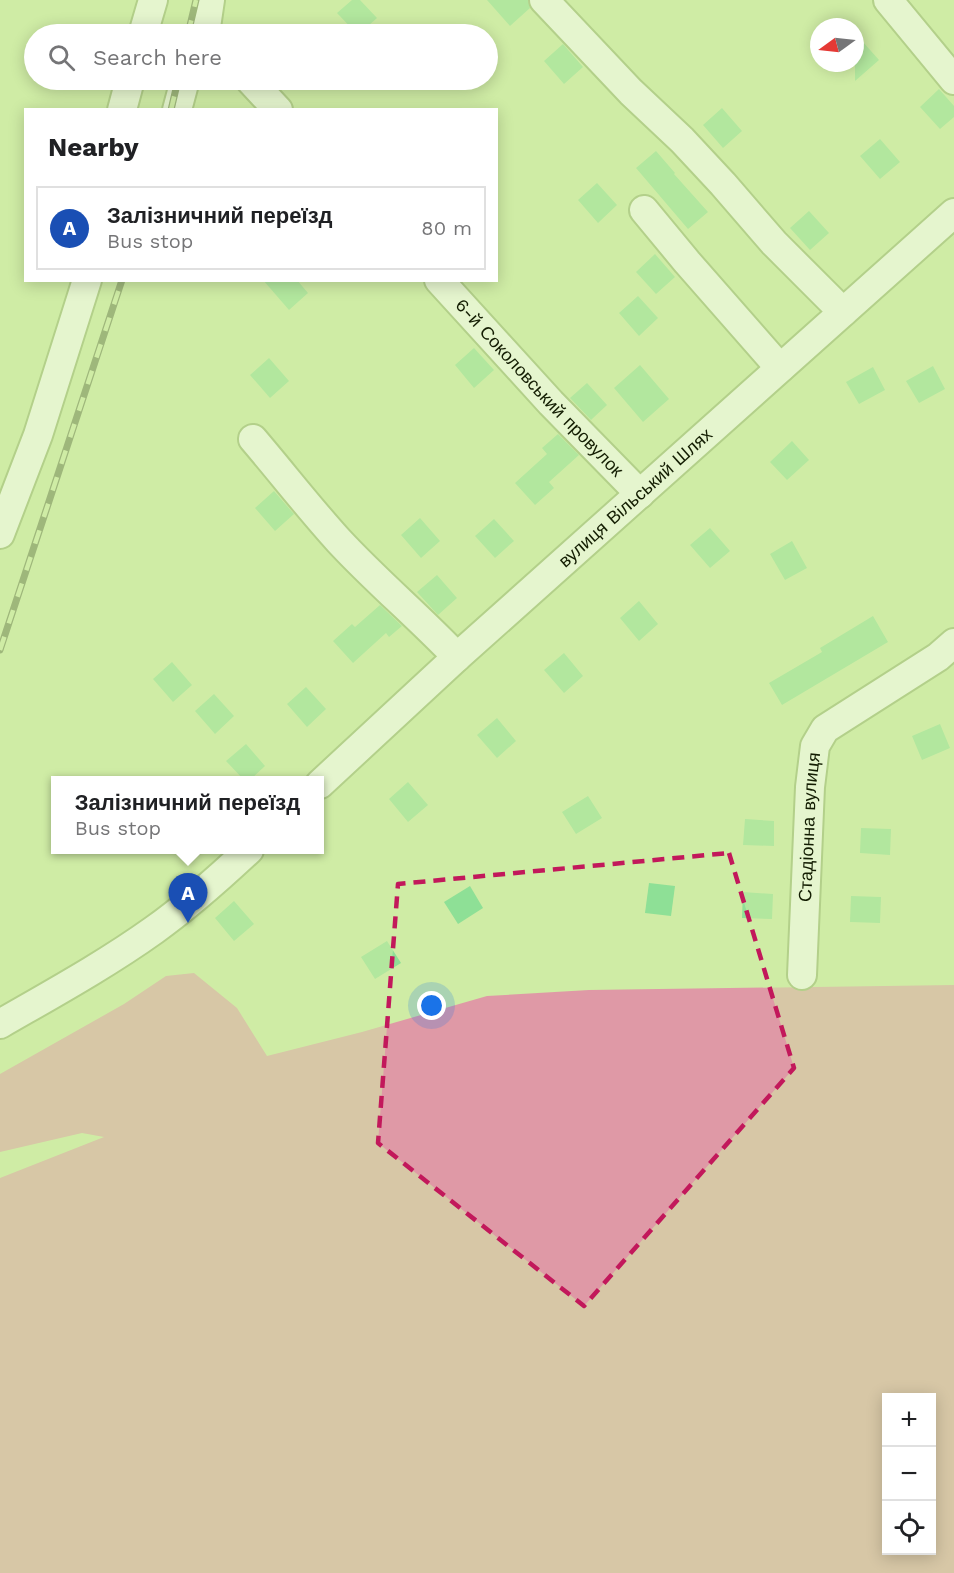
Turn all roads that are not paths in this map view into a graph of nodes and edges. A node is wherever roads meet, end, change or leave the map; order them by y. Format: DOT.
graph roads {
  1 [pos="153,0"];
  2 [pos="210,0"];
  3 [pos="544,0"];
  4 [pos="888,0"];
  5 [pos="146,24"];
  6 [pos="207,24"];
  7 [pos="954,80"];
  8 [pos="127,90"];
  9 [pos="182,90"];
  10 [pos="259,90"];
  11 [pos="123,108"];
  12 [pos="178,108"];
  13 [pos="276,108"];
  14 [pos="644,210"];
  15 [pos="954,213"];
  16 [pos="86,282"];
  17 [pos="441,282"];
  18 [pos="843,312"];
  19 [pos="780,368"];
  20 [pos="253,440"];
  21 [pos="640,494"];
  22 [pos="0,534"];
  23 [pos="954,643"];
  24 [pos="457,657"];
  25 [pos="324,780"];
  26 [pos="244,854"];
  27 [pos="802,975"];
  28 [pos="0,1024"];
  1 -- 5 [label="street"];
  2 -- 6 [label="street"];
  3 -- 18 [label="street"];
  4 -- 7 [label="street"];
  8 -- 11 [label="street"];
  9 -- 12 [label="street"];
  10 -- 13 [label="street"];
  14 -- 19 [label="street"];
  15 -- 18 [label="street, вулиця Вільський Шлях"];
  16 -- 22 [label="street"];
  17 -- 21 [label="street, 6-й Соколовський провулок"];
  18 -- 19 [label="street, вулиця Вільський Шлях"];
  19 -- 21 [label="street, вулиця Вільський Шлях"];
  20 -- 24 [label="street"];
  21 -- 24 [label="street, вулиця Вільський Шлях"];
  23 -- 27 [label="street, Стадіонна вулиця"];
  24 -- 25 [label="street, вулиця Вільський Шлях"];
  26 -- 28 [label="street"];
}
